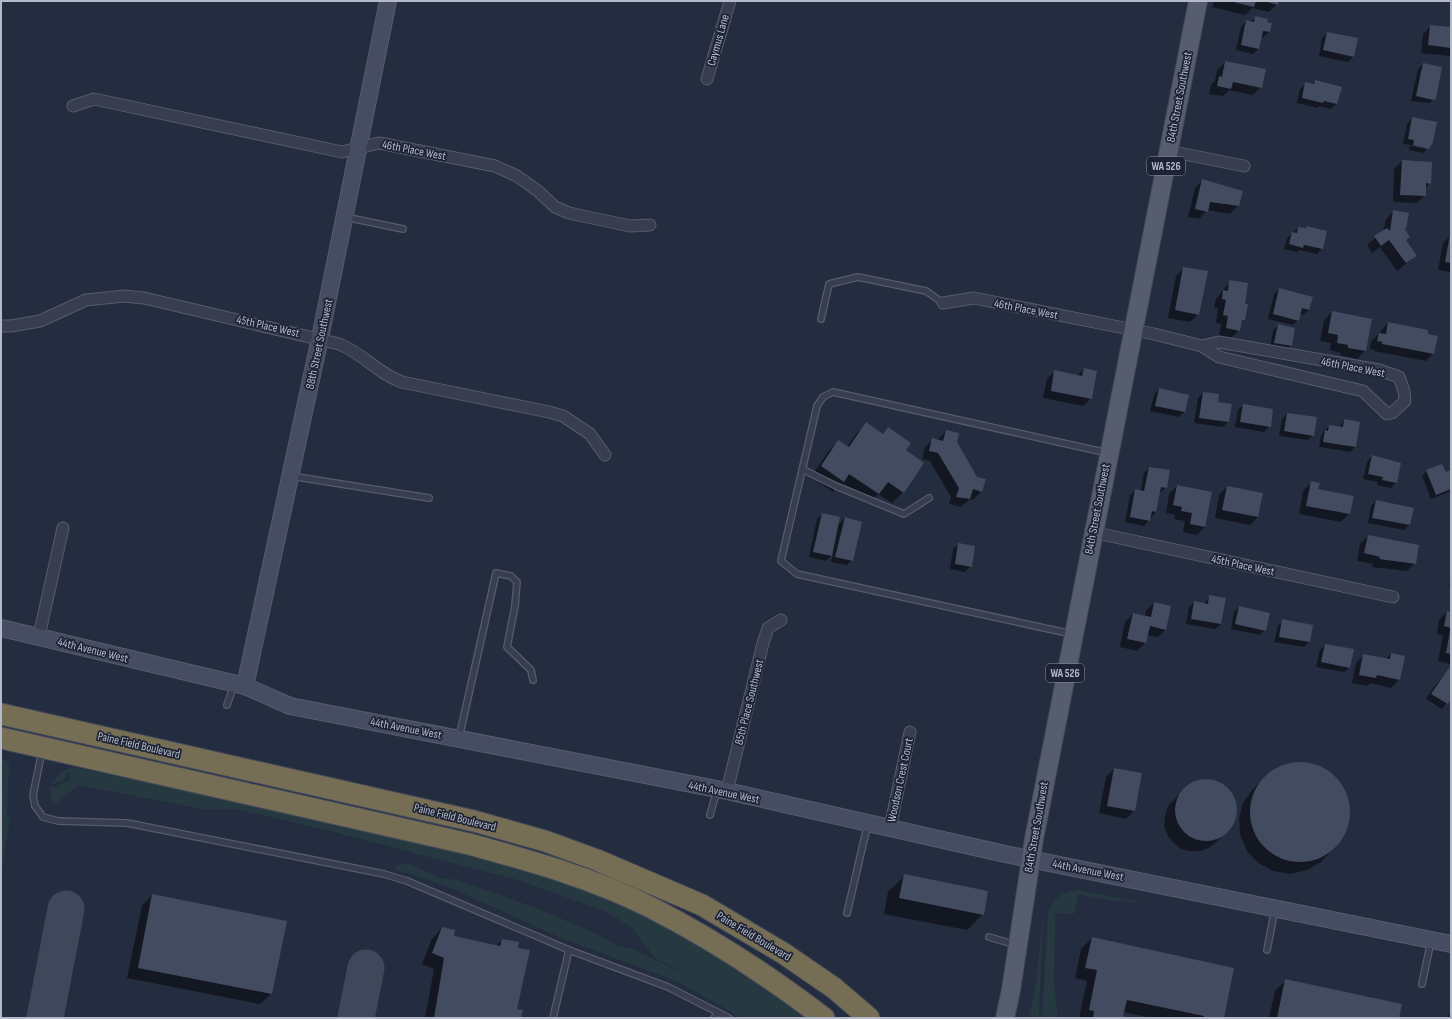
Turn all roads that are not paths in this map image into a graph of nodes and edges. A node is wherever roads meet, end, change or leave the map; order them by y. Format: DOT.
graph roads {
  1 [pos="388,1"];
  2 [pos="730,1"];
  3 [pos="1198,1"];
  4 [pos="707,80"];
  5 [pos="73,106"];
  6 [pos="360,146"];
  7 [pos="1169,151"];
  8 [pos="1244,166"];
  9 [pos="345,217"];
  10 [pos="650,225"];
  11 [pos="403,229"];
  12 [pos="943,303"];
  13 [pos="821,319"];
  14 [pos="1,326"];
  15 [pos="1133,330"];
  16 [pos="320,338"];
  17 [pos="1202,346"];
  18 [pos="1108,453"];
  19 [pos="606,455"];
  20 [pos="802,469"];
  21 [pos="291,476"];
  22 [pos="429,498"];
  23 [pos="929,498"];
  24 [pos="63,528"];
  25 [pos="1092,532"];
  26 [pos="1393,597"];
  27 [pos="781,620"];
  28 [pos="1,628"];
  29 [pos="1072,634"];
  30 [pos="39,636"];
  31 [pos="534,680"];
  32 [pos="240,685"];
  33 [pos="227,705"];
  34 [pos="1,714"];
  35 [pos="910,732"];
  36 [pos="45,736"];
  37 [pos="1,738"];
  38 [pos="459,739"];
  39 [pos="722,791"];
  40 [pos="710,815"];
  41 [pos="868,823"];
  42 [pos="890,828"];
  43 [pos="1030,858"];
  44 [pos="1276,909"];
  45 [pos="847,913"];
  46 [pos="989,938"];
  47 [pos="1431,940"];
  48 [pos="1451,944"];
  49 [pos="1018,946"];
  50 [pos="569,950"];
  51 [pos="1267,950"];
  52 [pos="1422,984"];
  53 [pos="718,1012"];
  54 [pos="553,1018"];
  55 [pos="714,1018"];
  56 [pos="728,1018"];
  57 [pos="824,1018"];
  58 [pos="869,1018"];
  59 [pos="1005,1018"];
  1 -- 6 [label="street, 88th Street Southwest"];
  2 -- 4 [label="street, Caymus Lane"];
  3 -- 7 [label="main road, 84th Street Southwest / WA 526"];
  5 -- 6 [label="street, 46th Place West"];
  6 -- 9 [label="street, 88th Street Southwest"];
  6 -- 10 [label="street, 46th Place West"];
  7 -- 8 [label="street"];
  7 -- 15 [label="main road, 84th Street Southwest / WA 526"];
  9 -- 11 [label="lane"];
  9 -- 16 [label="street, 88th Street Southwest"];
  12 -- 13 [label="lane"];
  12 -- 15 [label="street, 46th Place West"];
  14 -- 16 [label="street, 45th Place West"];
  15 -- 17 [label="street, 46th Place West"];
  15 -- 18 [label="main road, 84th Street Southwest / WA 526"];
  16 -- 19 [label="street, 45th Place West"];
  16 -- 21 [label="street, 88th Street Southwest"];
  17 -- 17 [label="street, 46th Place West"];
  18 -- 20 [label="lane"];
  18 -- 25 [label="main road, 84th Street Southwest / WA 526"];
  20 -- 23 [label="lane"];
  20 -- 29 [label="lane"];
  21 -- 22 [label="lane"];
  21 -- 32 [label="street, 88th Street Southwest"];
  24 -- 30 [label="street"];
  25 -- 26 [label="street, 45th Place West"];
  25 -- 29 [label="main road, 84th Street Southwest / WA 526"];
  27 -- 39 [label="street, 85th Place Southwest"];
  28 -- 30 [label="street, 44th Avenue West"];
  29 -- 43 [label="main road, 84th Street Southwest / WA 526"];
  30 -- 32 [label="street, 44th Avenue West"];
  31 -- 38 [label="lane"];
  32 -- 33 [label="lane"];
  32 -- 38 [label="street, 44th Avenue West"];
  34 -- 36 [label="highway, Paine Field Boulevard"];
  35 -- 42 [label="street, Woodson Crest Court"];
  36 -- 37 [label="highway, Paine Field Boulevard"];
  36 -- 50 [label="lane"];
  36 -- 57 [label="highway, Paine Field Boulevard"];
  36 -- 58 [label="highway, Paine Field Boulevard"];
  38 -- 39 [label="street, 44th Avenue West"];
  39 -- 40 [label="lane"];
  39 -- 41 [label="street, 44th Avenue West"];
  41 -- 42 [label="street, 44th Avenue West"];
  41 -- 45 [label="lane"];
  42 -- 43 [label="street, 44th Avenue West"];
  43 -- 44 [label="street, 44th Avenue West"];
  43 -- 49 [label="main road, 84th Street Southwest / WA 526"];
  44 -- 47 [label="street, 44th Avenue West"];
  44 -- 51 [label="lane"];
  46 -- 49 [label="lane"];
  47 -- 48 [label="street, 44th Avenue West"];
  47 -- 52 [label="lane"];
  49 -- 59 [label="main road, 84th Street Southwest / WA 526"];
  50 -- 53 [label="lane"];
  50 -- 54 [label="lane"];
  53 -- 55 [label="lane"];
  53 -- 56 [label="lane"];
}
